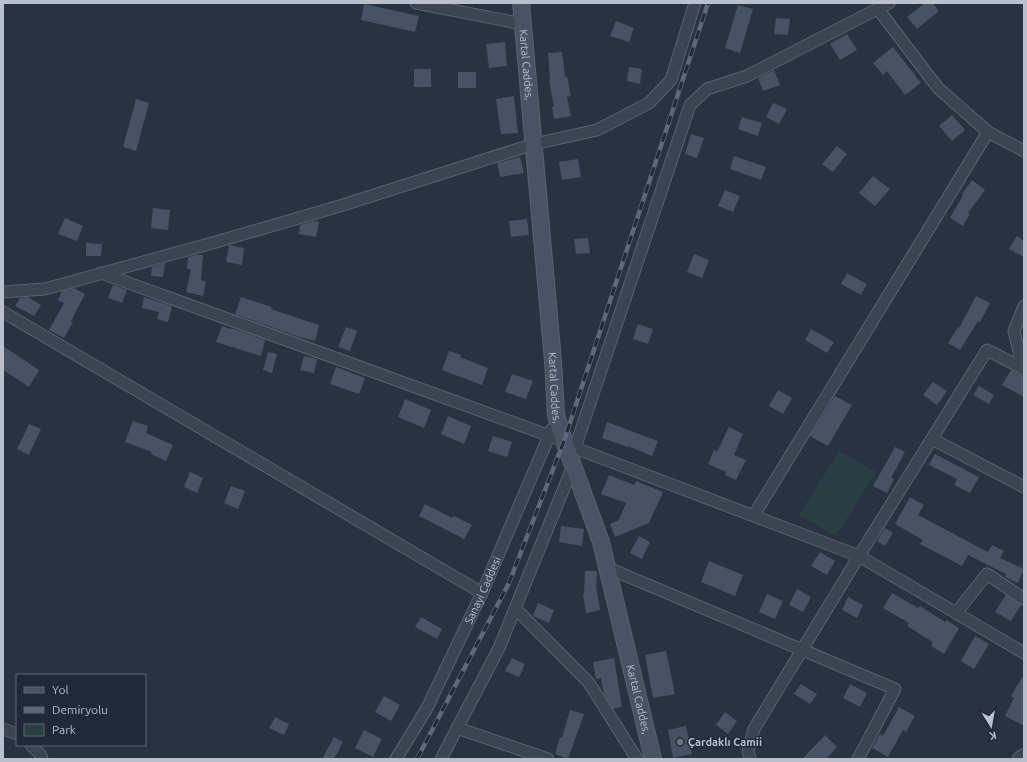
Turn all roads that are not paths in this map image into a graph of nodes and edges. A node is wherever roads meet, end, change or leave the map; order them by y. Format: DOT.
graph roads {
  1 [pos="416,3"];
  2 [pos="521,3"];
  3 [pos="695,3"];
  4 [pos="889,3"];
  5 [pos="878,9"];
  6 [pos="523,24"];
  7 [pos="988,132"];
  8 [pos="534,144"];
  9 [pos="1024,151"];
  10 [pos="101,273"];
  11 [pos="3,292"];
  12 [pos="1024,306"];
  13 [pos="3,312"];
  14 [pos="1023,369"];
  15 [pos="932,439"];
  16 [pos="563,442"];
  17 [pos="573,466"];
  18 [pos="1024,487"];
  19 [pos="754,515"];
  20 [pos="859,556"];
  21 [pos="608,568"];
  22 [pos="482,593"];
  23 [pos="1024,599"];
  24 [pos="515,608"];
  25 [pos="956,613"];
  26 [pos="802,650"];
  27 [pos="1024,653"];
  28 [pos="457,728"];
  29 [pos="3,729"];
  30 [pos="16,734"];
  31 [pos="32,746"];
  32 [pos="1024,756"];
  33 [pos="42,759"];
  34 [pos="396,759"];
  35 [pos="441,759"];
  36 [pos="548,759"];
  37 [pos="637,759"];
  38 [pos="653,759"];
  39 [pos="750,759"];
  40 [pos="858,759"];
  41 [pos="1020,759"];
  1 -- 6 [label="street"];
  2 -- 6 [label="main road, Kartal Caddes,"];
  3 -- 8 [label="street"];
  4 -- 5 [label="street, Sanayi Caddesi"];
  5 -- 7 [label="street"];
  5 -- 16 [label="street, Sanayi Caddesi"];
  6 -- 8 [label="main road, Kartal Caddes,"];
  7 -- 9 [label="street"];
  7 -- 19 [label="street"];
  8 -- 10 [label="street"];
  8 -- 16 [label="main road, Kartal Caddes,"];
  10 -- 11 [label="street"];
  10 -- 16 [label="street"];
  12 -- 14 [label="street"];
  13 -- 22 [label="street"];
  14 -- 15 [label="street"];
  15 -- 18 [label="street"];
  15 -- 20 [label="street"];
  16 -- 17 [label="main road, Kartal Caddes,"];
  16 -- 19 [label="street"];
  16 -- 22 [label="street, Sanayi Caddesi"];
  17 -- 21 [label="main road, Kartal Caddes,"];
  17 -- 24 [label="street"];
  19 -- 20 [label="street"];
  20 -- 25 [label="street"];
  20 -- 26 [label="street"];
  21 -- 26 [label="street"];
  21 -- 38 [label="main road, Kartal Caddes,"];
  22 -- 34 [label="street, Sanayi Caddesi"];
  23 -- 25 [label="street"];
  24 -- 28 [label="street"];
  24 -- 37 [label="street"];
  25 -- 27 [label="street"];
  26 -- 39 [label="street"];
  26 -- 40 [label="street"];
  28 -- 35 [label="street"];
  28 -- 36 [label="street"];
  29 -- 30 [label="street"];
  31 -- 33 [label="street"];
  32 -- 41 [label="street"];
}
